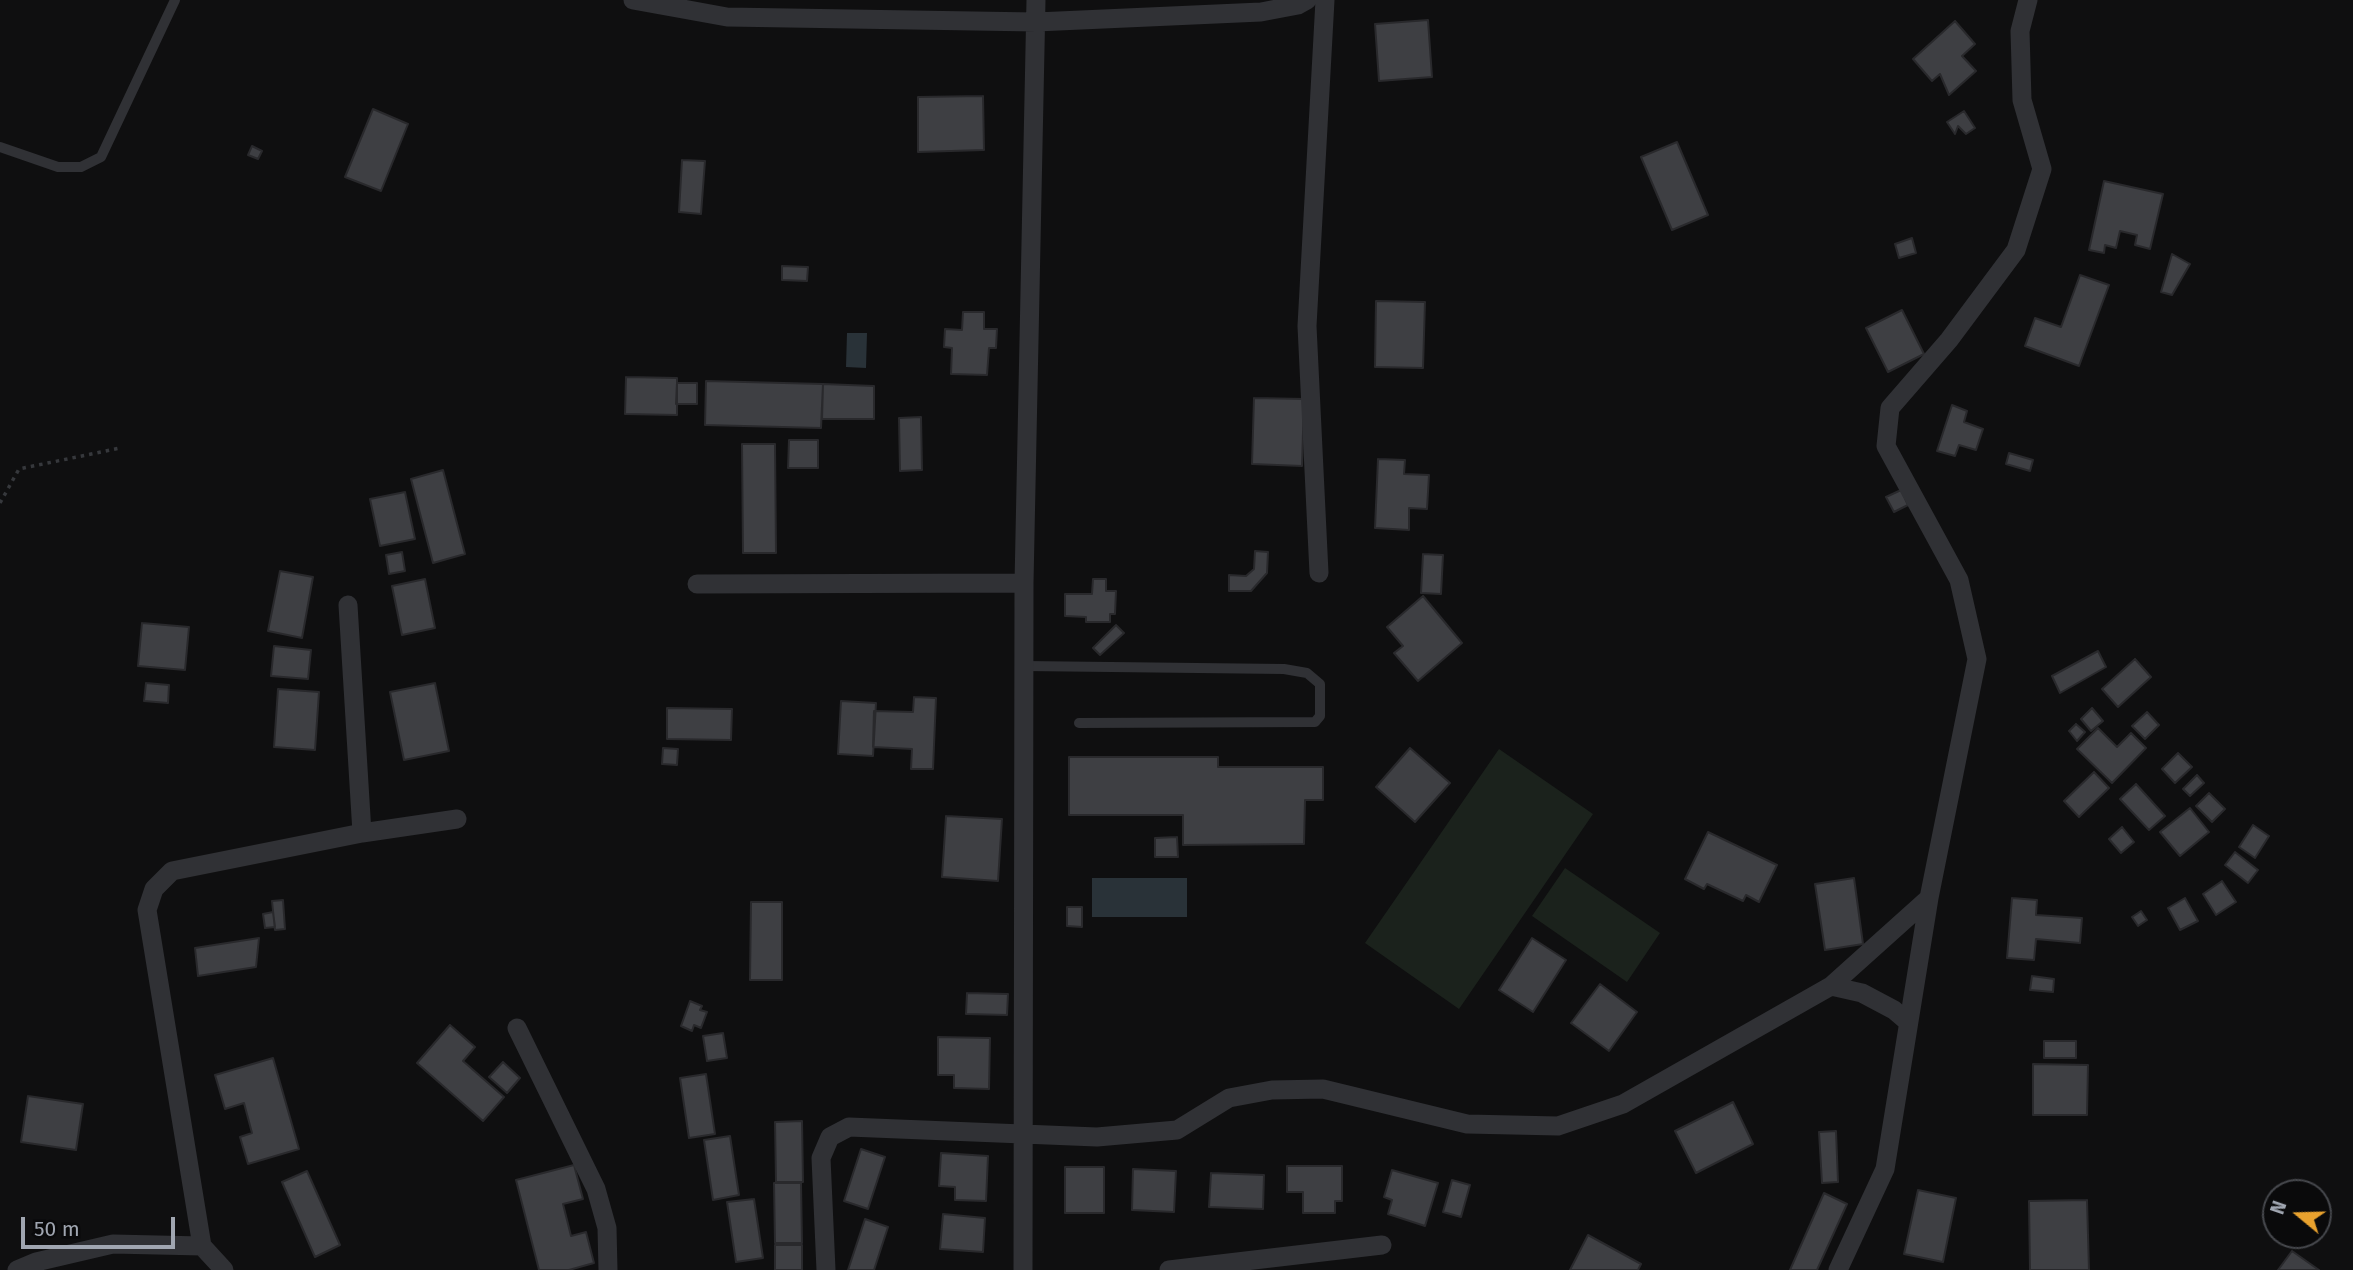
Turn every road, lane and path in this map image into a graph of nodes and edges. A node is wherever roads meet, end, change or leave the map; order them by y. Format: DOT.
graph roads {
  1 [pos="174,0"];
  2 [pos="633,0"];
  3 [pos="1036,0"];
  4 [pos="1307,0"];
  5 [pos="1325,0"];
  6 [pos="2028,0"];
  7 [pos="1036,22"];
  8 [pos="0,148"];
  9 [pos="120,448"];
  10 [pos="0,503"];
  11 [pos="1319,573"];
  12 [pos="1024,583"];
  13 [pos="697,584"];
  14 [pos="348,606"];
  15 [pos="1024,666"];
  16 [pos="1079,723"];
  17 [pos="457,818"];
  18 [pos="362,833"];
  19 [pos="1930,898"];
  20 [pos="1831,986"];
  21 [pos="1908,1022"];
  22 [pos="516,1028"];
  23 [pos="1024,1133"];
  24 [pos="1382,1245"];
  25 [pos="202,1246"];
  26 [pos="17,1270"];
  27 [pos="224,1270"];
  28 [pos="608,1270"];
  29 [pos="827,1270"];
  30 [pos="1023,1270"];
  31 [pos="1169,1270"];
  32 [pos="1838,1270"];
  1 -- 8 [label="lane"];
  2 -- 7 [label="street"];
  3 -- 7 [label="street"];
  4 -- 7 [label="street"];
  5 -- 11 [label="street"];
  6 -- 19 [label="street"];
  7 -- 12 [label="street"];
  9 -- 10 [label="path"];
  12 -- 13 [label="street"];
  12 -- 15 [label="street"];
  14 -- 18 [label="street"];
  15 -- 16 [label="lane"];
  15 -- 23 [label="street"];
  17 -- 18 [label="street"];
  18 -- 25 [label="street"];
  19 -- 20 [label="street"];
  19 -- 21 [label="street"];
  20 -- 21 [label="street"];
  20 -- 23 [label="street"];
  21 -- 32 [label="street"];
  22 -- 28 [label="street"];
  23 -- 29 [label="street"];
  23 -- 30 [label="street"];
  24 -- 31 [label="street"];
  25 -- 26 [label="street"];
  25 -- 27 [label="street"];
}
